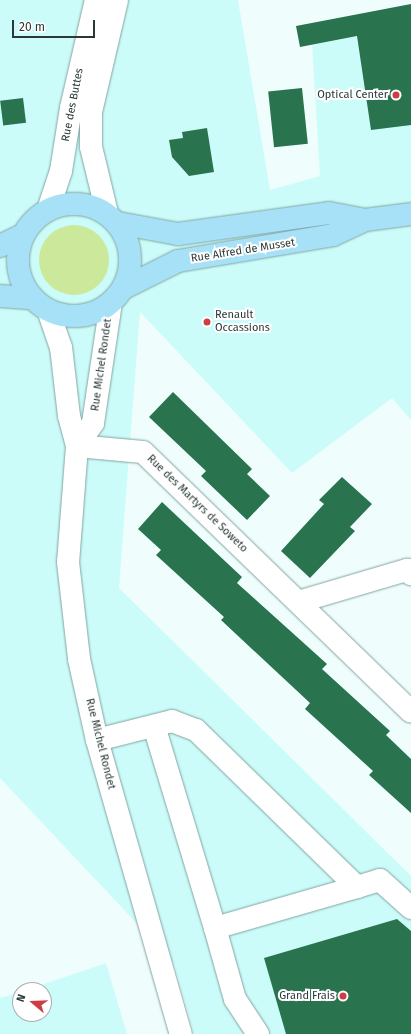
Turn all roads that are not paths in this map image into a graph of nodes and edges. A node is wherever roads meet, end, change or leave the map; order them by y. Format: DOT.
graph roads {
  1 [pos="96,0"];
  2 [pos="117,0"];
  3 [pos="48,210"];
  4 [pos="411,214"];
  5 [pos="112,218"];
  6 [pos="365,220"];
  7 [pos="23,235"];
  8 [pos="0,246"];
  9 [pos="117,295"];
  10 [pos="0,296"];
  11 [pos="40,304"];
  12 [pos="78,446"];
  13 [pos="411,574"];
  14 [pos="298,602"];
  15 [pos="411,712"];
  16 [pos="154,726"];
  17 [pos="97,740"];
  18 [pos="357,887"];
  19 [pos="411,908"];
  20 [pos="215,928"];
  21 [pos="181,1034"];
  22 [pos="258,1034"];
  1 -- 3 [label="street, Rue des Buttes"];
  2 -- 5 [label="street, Rue des Buttes"];
  3 -- 5 [label="main road"];
  3 -- 7 [label="main road"];
  4 -- 6 [label="main road, Rue Alfred de Musset"];
  5 -- 6 [label="main road, Rue Alfred de Musset"];
  5 -- 9 [label="main road"];
  6 -- 9 [label="main road, Rue Alfred de Musset"];
  7 -- 8 [label="main road"];
  7 -- 11 [label="main road"];
  9 -- 11 [label="main road"];
  9 -- 12 [label="street, Rue Michel Rondet"];
  10 -- 11 [label="main road"];
  11 -- 12 [label="street, Rue Michel Rondet"];
  12 -- 14 [label="street, Rue des Martyrs de Soweto"];
  12 -- 17 [label="street, Rue Michel Rondet"];
  13 -- 14 [label="street"];
  14 -- 15 [label="street, Rue des Martyrs de Soweto"];
  16 -- 17 [label="street"];
  16 -- 18 [label="street"];
  16 -- 20 [label="street"];
  17 -- 21 [label="street, Rue Michel Rondet"];
  18 -- 19 [label="street"];
  18 -- 20 [label="street"];
  20 -- 22 [label="street"];
}
